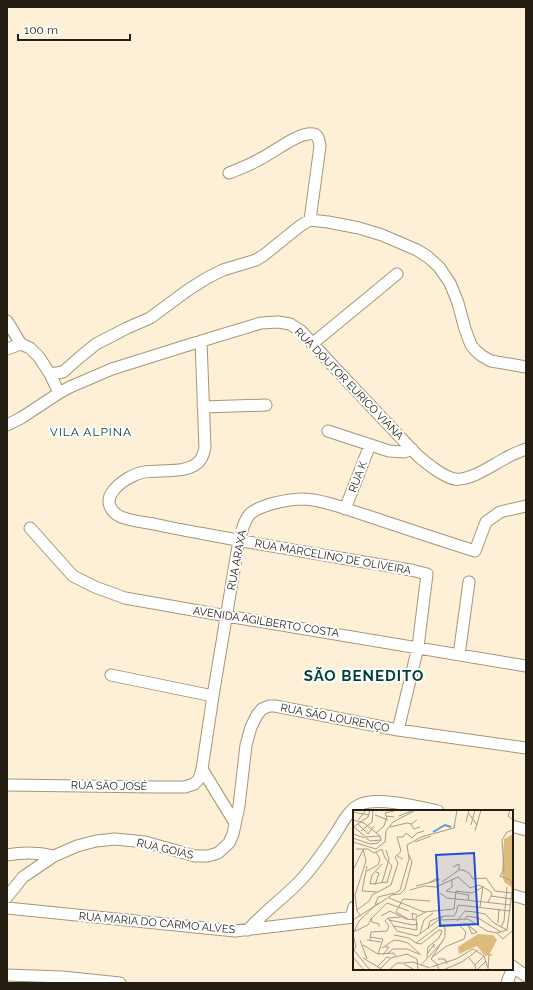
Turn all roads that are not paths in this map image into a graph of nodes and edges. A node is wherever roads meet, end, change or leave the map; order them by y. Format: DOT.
graph roads {
  1 [pos="229,173"];
  2 [pos="310,220"];
  3 [pos="397,274"];
  4 [pos="7,321"];
  5 [pos="201,341"];
  6 [pos="21,344"];
  7 [pos="312,344"];
  8 [pos="7,348"];
  9 [pos="526,368"];
  10 [pos="63,372"];
  11 [pos="50,374"];
  12 [pos="70,386"];
  13 [pos="59,392"];
  14 [pos="266,405"];
  15 [pos="203,407"];
  16 [pos="7,425"];
  17 [pos="328,431"];
  18 [pos="370,445"];
  19 [pos="412,449"];
  20 [pos="526,449"];
  21 [pos="526,506"];
  22 [pos="345,509"];
  23 [pos="30,528"];
  24 [pos="239,540"];
  25 [pos="469,582"];
  26 [pos="227,616"];
  27 [pos="418,648"];
  28 [pos="458,655"];
  29 [pos="526,666"];
  30 [pos="111,675"];
  31 [pos="213,696"];
  32 [pos="398,730"];
  33 [pos="526,748"];
  34 [pos="202,769"];
  35 [pos="7,785"];
  36 [pos="353,810"];
  37 [pos="353,810"];
  38 [pos="433,810"];
  39 [pos="235,823"];
  40 [pos="513,826"];
  41 [pos="526,830"];
  42 [pos="7,855"];
  43 [pos="54,856"];
  44 [pos="513,895"];
  45 [pos="7,897"];
  46 [pos="526,899"];
  47 [pos="7,908"];
  48 [pos="353,914"];
  49 [pos="248,930"];
  50 [pos="513,967"];
  51 [pos="512,970"];
  52 [pos="11,975"];
  53 [pos="526,976"];
  54 [pos="94,982"];
  55 [pos="28,983"];
  56 [pos="120,983"];
  57 [pos="507,983"];
  1 -- 2 [label="street"];
  2 -- 9 [label="street"];
  2 -- 10 [label="street"];
  3 -- 7 [label="street"];
  4 -- 6 [label="street"];
  5 -- 7 [label="street, RUA DOUTOR EURICO VIANA"];
  5 -- 12 [label="street, RUA DOUTOR EURICO VIANA"];
  5 -- 15 [label="street"];
  6 -- 8 [label="street"];
  6 -- 11 [label="street"];
  7 -- 19 [label="street, RUA DOUTOR EURICO VIANA"];
  10 -- 11 [label="street"];
  10 -- 12 [label="street"];
  11 -- 13 [label="street"];
  12 -- 13 [label="street, RUA DOUTOR EURICO VIANA"];
  13 -- 16 [label="street, RUA DOUTOR EURICO VIANA"];
  14 -- 15 [label="street"];
  15 -- 24 [label="street, RUA MARCELINO DE OLIVEIRA"];
  17 -- 18 [label="street"];
  18 -- 19 [label="street"];
  18 -- 22 [label="street, RUA K"];
  19 -- 20 [label="street, RUA DOUTOR EURICO VIANA"];
  21 -- 22 [label="street, RUA ARAXÁ"];
  22 -- 24 [label="street, RUA ARAXÁ"];
  23 -- 26 [label="street, AVENIDA AGILBERTO COSTA"];
  24 -- 26 [label="street, RUA ARAXÁ"];
  24 -- 27 [label="street, RUA MARCELINO DE OLIVEIRA"];
  25 -- 28 [label="street"];
  26 -- 27 [label="street, AVENIDA AGILBERTO COSTA"];
  26 -- 31 [label="street, RUA ARAXÁ"];
  27 -- 28 [label="street, AVENIDA AGILBERTO COSTA"];
  27 -- 32 [label="street"];
  28 -- 29 [label="street, AVENIDA AGILBERTO COSTA"];
  30 -- 31 [label="street"];
  31 -- 34 [label="street, RUA ARAXÁ"];
  32 -- 33 [label="street, RUA SÃO LOURENÇO"];
  32 -- 39 [label="street, RUA SÃO LOURENÇO"];
  34 -- 35 [label="street, RUA SÃO JOSÉ"];
  34 -- 39 [label="street"];
  36 -- 38 [label="street"];
  37 -- 49 [label="street"];
  39 -- 43 [label="street, RUA GOIÁS"];
  40 -- 41 [label="street"];
  42 -- 43 [label="street"];
  43 -- 45 [label="street, RUA GOIÁS"];
  44 -- 46 [label="street"];
  47 -- 49 [label="street, RUA MARIA DO CARMO ALVES"];
  48 -- 49 [label="street, RUA MARIA DO CARMO ALVES"];
  50 -- 53 [label="street"];
  51 -- 57 [label="street"];
  52 -- 54 [label="street"];
  52 -- 55 [label="street"];
  54 -- 56 [label="street"];
}
